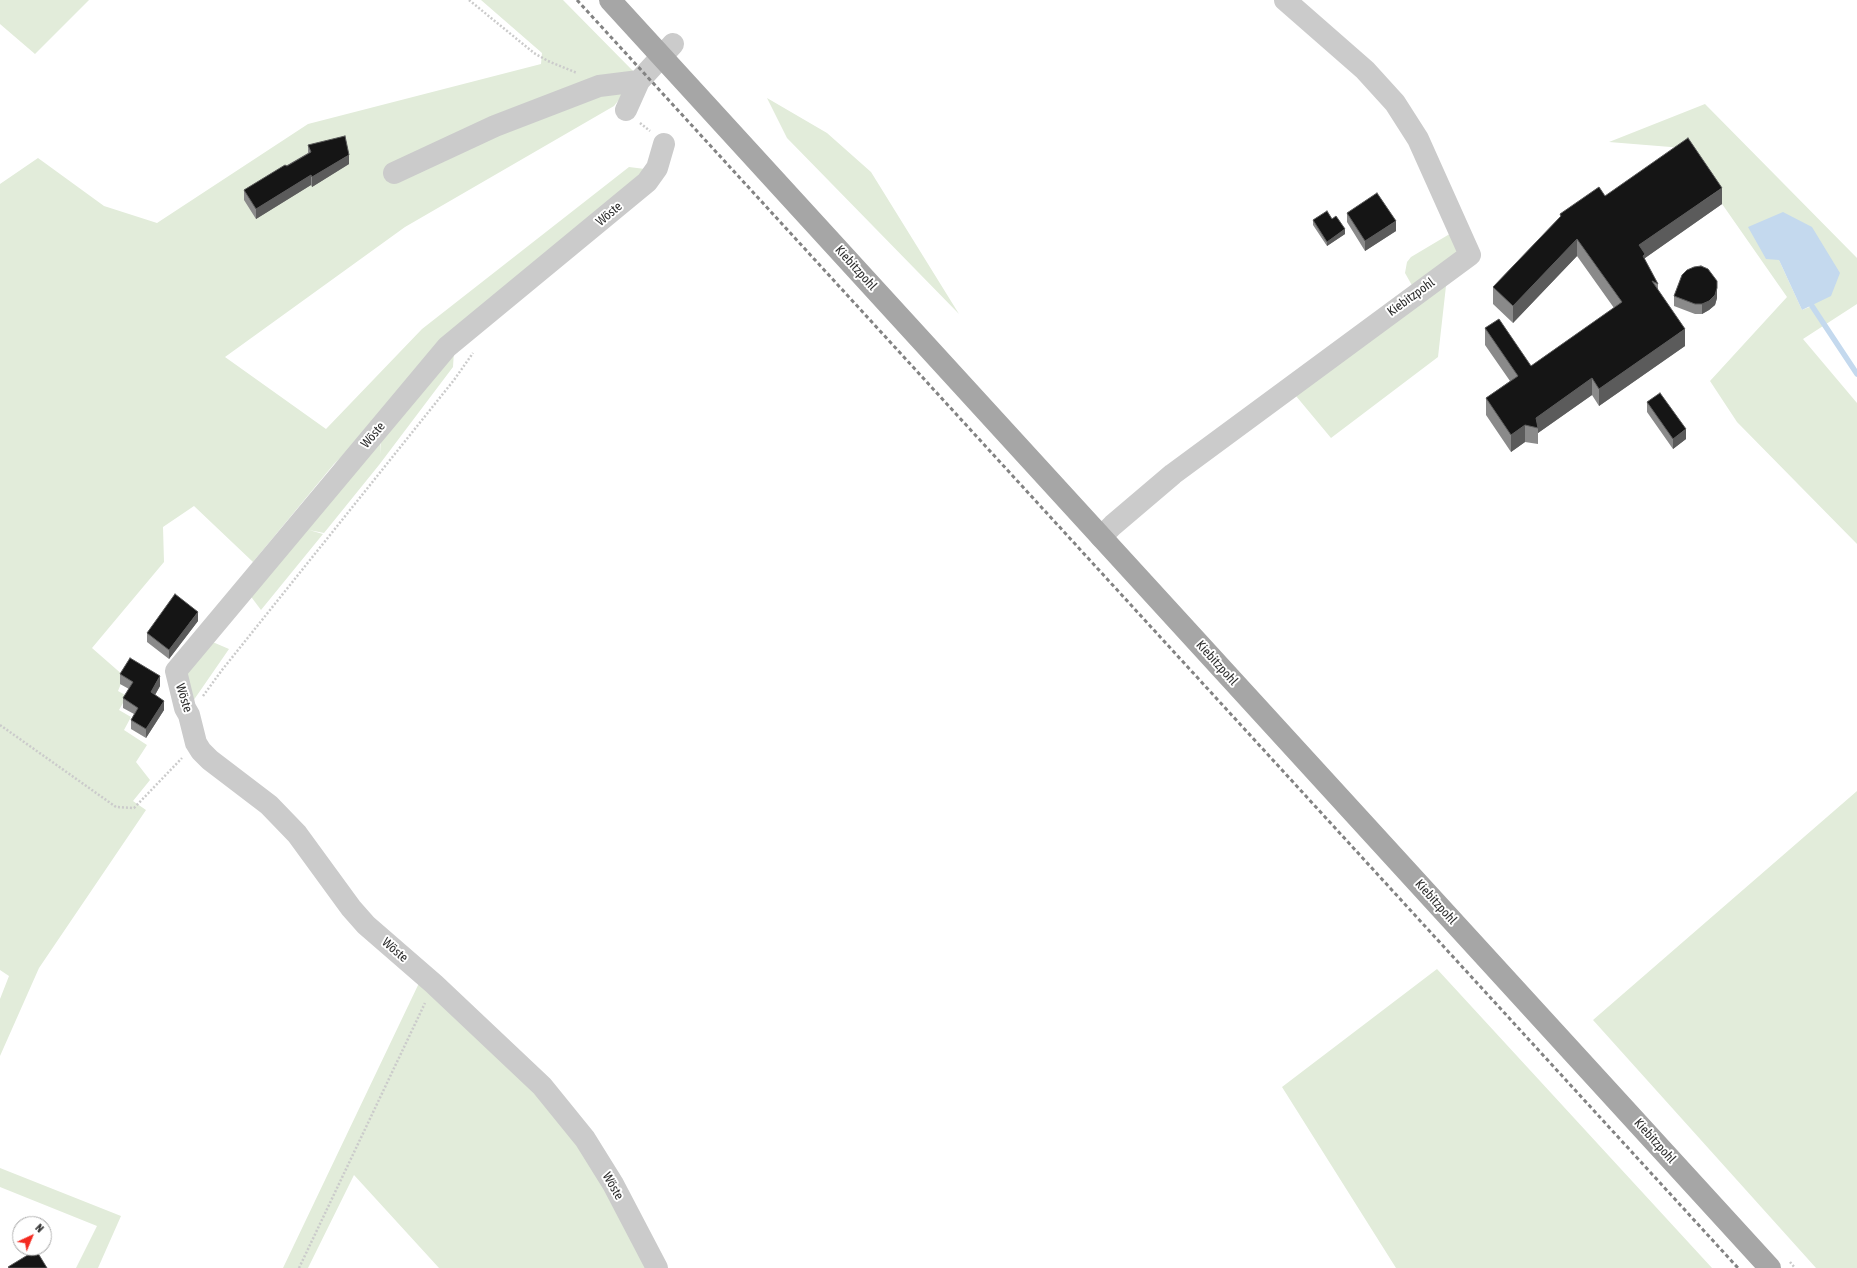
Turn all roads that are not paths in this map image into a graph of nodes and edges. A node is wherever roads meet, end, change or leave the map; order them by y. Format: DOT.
graph roads {
  1 [pos="610,0"];
  2 [pos="1285,0"];
  3 [pos="667,51"];
  4 [pos="639,81"];
  5 [pos="626,110"];
  6 [pos="664,144"];
  7 [pos="394,174"];
  8 [pos="1101,537"];
  9 [pos="657,1268"];
  10 [pos="1770,1268"];
  1 -- 3 [label="main road, Kiebitzpohl"];
  2 -- 8 [label="street, Kiebitzpohl"];
  3 -- 4 [label="street"];
  3 -- 8 [label="main road, Kiebitzpohl"];
  4 -- 5 [label="street"];
  4 -- 7 [label="street"];
  6 -- 9 [label="street, Wöste"];
  8 -- 10 [label="main road, Kiebitzpohl"];
}
